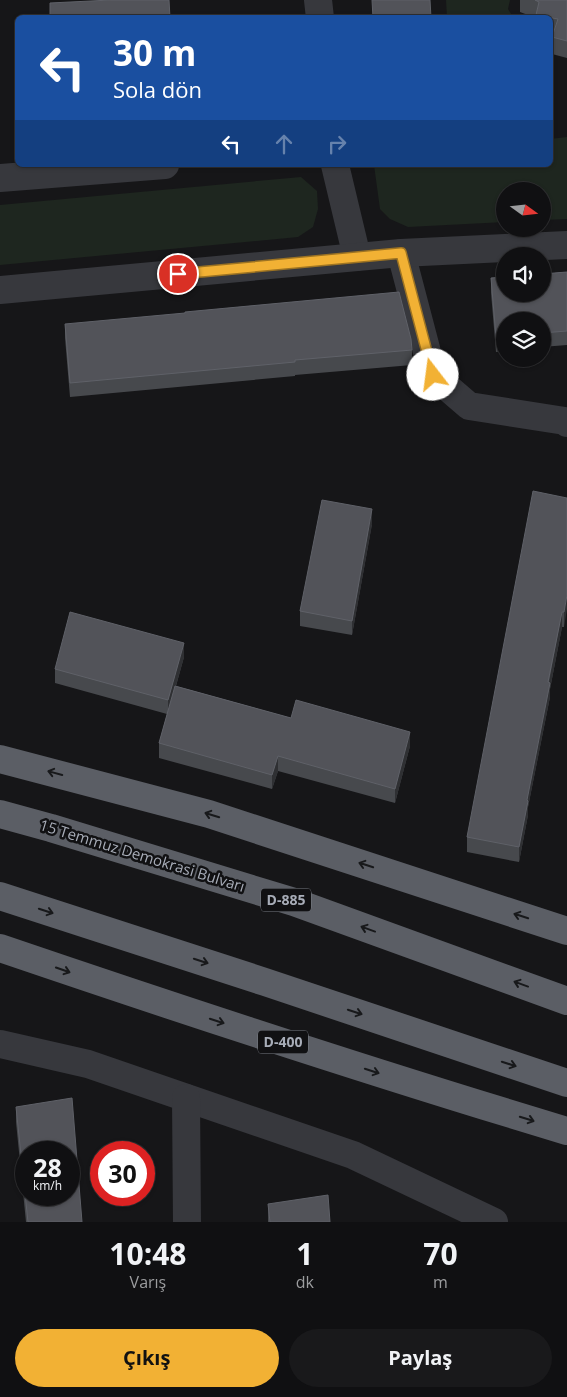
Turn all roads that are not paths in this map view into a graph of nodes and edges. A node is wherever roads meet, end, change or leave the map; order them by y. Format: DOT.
graph roads {
  1 [pos="318,0"];
  2 [pos="320,15"];
  3 [pos="140,167"];
  4 [pos="335,167"];
  5 [pos="0,178"];
  6 [pos="567,245"];
  7 [pos="401,253"];
  8 [pos="357,258"];
  9 [pos="0,290"];
  10 [pos="567,423"];
  11 [pos="0,759"];
  12 [pos="0,814"];
  13 [pos="0,896"];
  14 [pos="567,931"];
  15 [pos="0,948"];
  16 [pos="567,1001"];
  17 [pos="0,1044"];
  18 [pos="567,1083"];
  19 [pos="186,1098"];
  20 [pos="567,1131"];
  21 [pos="187,1222"];
  22 [pos="494,1222"];
  1 -- 2 [label="street"];
  3 -- 5 [label="street"];
  4 -- 8 [label="street"];
  6 -- 7 [label="street"];
  7 -- 8 [label="street"];
  7 -- 10 [label="street"];
  8 -- 9 [label="street"];
  14 -- 11 [label="highway, one-way"];
  16 -- 12 [label="highway, 15 Temmuz Demokrasi Bulvarı / D-885, one-way"];
  13 -- 18 [label="highway, one-way"];
  15 -- 20 [label="highway, D-400, one-way"];
  17 -- 19 [label="street"];
  19 -- 21 [label="street"];
  19 -- 22 [label="street"];
}
